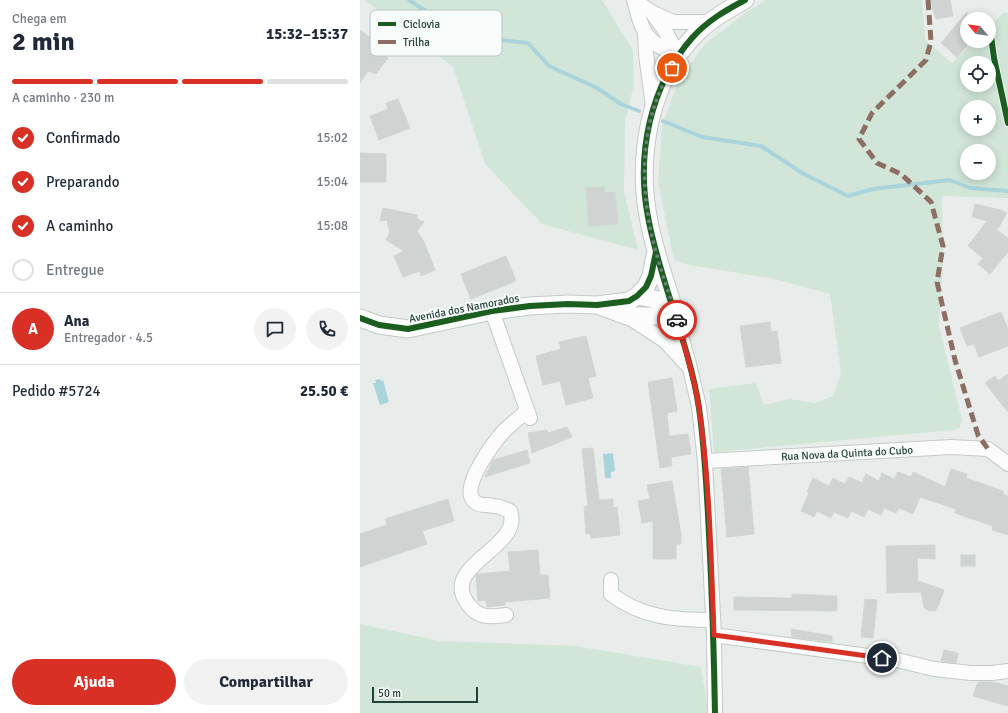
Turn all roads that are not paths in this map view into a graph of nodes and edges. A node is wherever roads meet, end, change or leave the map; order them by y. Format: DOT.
graph roads {
  1 [pos="634,0"];
  2 [pos="745,0"];
  3 [pos="653,13"];
  4 [pos="709,22"];
  5 [pos="645,34"];
  6 [pos="679,56"];
  7 [pos="654,106"];
  8 [pos="656,250"];
  9 [pos="637,296"];
  10 [pos="598,305"];
  11 [pos="673,306"];
  12 [pos="492,312"];
  13 [pos="626,316"];
  14 [pos="360,318"];
  15 [pos="690,368"];
  16 [pos="705,461"];
  17 [pos="1008,464"];
  18 [pos="611,580"];
  19 [pos="506,615"];
  20 [pos="713,620"];
  21 [pos="714,635"];
  22 [pos="1008,671"];
  23 [pos="715,713"];
  1 -- 3 [label="street"];
  1 -- 5 [label="street"];
  2 -- 4 [label="street"];
  3 -- 4 [label="street"];
  3 -- 6 [label="street"];
  4 -- 6 [label="street"];
  5 -- 6 [label="street"];
  5 -- 7 [label="street"];
  6 -- 7 [label="street"];
  7 -- 8 [label="street"];
  8 -- 9 [label="street"];
  8 -- 11 [label="street"];
  9 -- 10 [label="street"];
  9 -- 11 [label="street"];
  10 -- 12 [label="street, Avenida dos Namorados"];
  10 -- 13 [label="street"];
  11 -- 13 [label="street"];
  11 -- 15 [label="street"];
  12 -- 14 [label="street, Avenida dos Namorados"];
  12 -- 19 [label="street"];
  13 -- 15 [label="street"];
  15 -- 16 [label="street"];
  16 -- 17 [label="street, Rua Nova da Quinta do Cubo"];
  16 -- 20 [label="street"];
  18 -- 20 [label="street"];
  20 -- 21 [label="street"];
  21 -- 22 [label="street"];
  21 -- 23 [label="street"];
}
